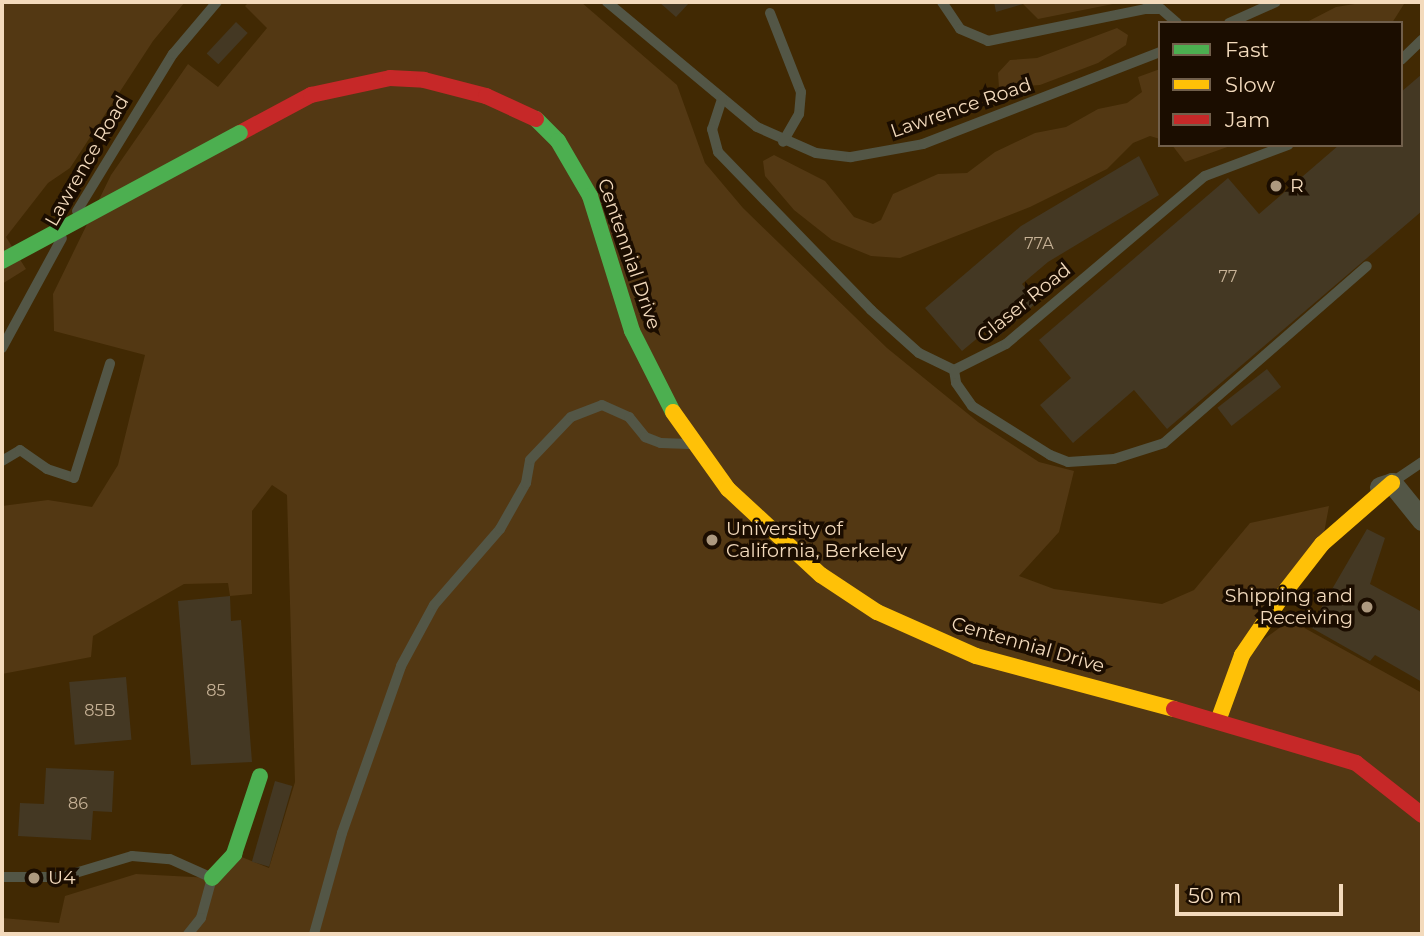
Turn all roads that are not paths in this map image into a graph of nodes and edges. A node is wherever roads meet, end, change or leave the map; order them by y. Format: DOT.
graph roads {
  1 [pos="217,2"];
  2 [pos="607,2"];
  3 [pos="943,2"];
  4 [pos="1276,2"];
  5 [pos="770,13"];
  6 [pos="1175,21"];
  7 [pos="1233,21"];
  8 [pos="1422,40"];
  9 [pos="1158,53"];
  10 [pos="1403,58"];
  11 [pos="722,99"];
  12 [pos="783,142"];
  13 [pos="1283,147"];
  14 [pos="2,261"];
  15 [pos="1367,267"];
  16 [pos="2,348"];
  17 [pos="110,364"];
  18 [pos="954,370"];
  19 [pos="693,443"];
  20 [pos="2,461"];
  21 [pos="1422,462"];
  22 [pos="1392,483"];
  23 [pos="1422,520"];
  24 [pos="1322,544"];
  25 [pos="1219,721"];
  26 [pos="260,776"];
  27 [pos="1422,815"];
  28 [pos="2,877"];
  29 [pos="212,878"];
  30 [pos="188,934"];
  31 [pos="314,934"];
  1 -- 16 [label="lane, Lawrence Road"];
  2 -- 11 [label="lane, Lawrence Road"];
  3 -- 6 [label="lane"];
  4 -- 7 [label="lane"];
  5 -- 12 [label="lane"];
  8 -- 10 [label="lane"];
  9 -- 12 [label="lane, Lawrence Road"];
  11 -- 12 [label="lane, Lawrence Road"];
  11 -- 18 [label="lane"];
  13 -- 18 [label="lane, Glaser Road"];
  14 -- 19 [label="street, Centennial Drive, bridge"];
  15 -- 18 [label="lane"];
  17 -- 20 [label="lane"];
  19 -- 25 [label="street, Centennial Drive"];
  19 -- 31 [label="lane"];
  21 -- 22 [label="lane"];
  22 -- 23 [label="street"];
  22 -- 24 [label="street"];
  24 -- 25 [label="street"];
  25 -- 27 [label="street, Centennial Drive"];
  26 -- 29 [label="street"];
  28 -- 29 [label="lane"];
  29 -- 30 [label="lane"];
}
